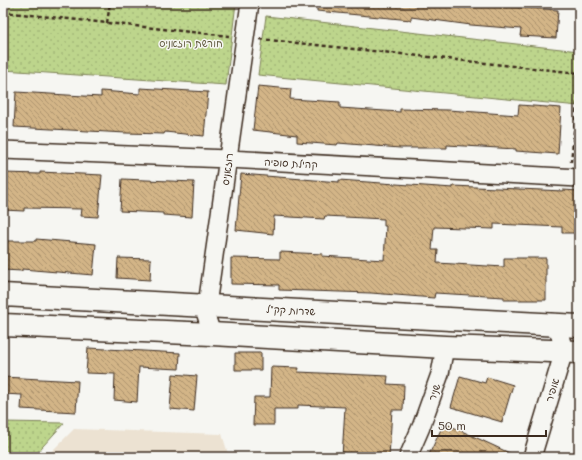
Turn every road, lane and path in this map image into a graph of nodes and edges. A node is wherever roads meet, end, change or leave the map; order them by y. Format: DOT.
graph roads {
  1 [pos="110,3"];
  2 [pos="250,3"];
  3 [pos="3,12"];
  4 [pos="107,23"];
  5 [pos="245,37"];
  6 [pos="579,73"];
  7 [pos="579,83"];
  8 [pos="3,150"];
  9 [pos="228,159"];
  10 [pos="574,178"];
  11 [pos="3,295"];
  12 [pos="207,305"];
  13 [pos="3,325"];
  14 [pos="552,325"];
  15 [pos="579,326"];
  16 [pos="212,334"];
  17 [pos="445,347"];
  18 [pos="571,351"];
  19 [pos="408,457"];
  20 [pos="532,457"];
  1 -- 4 [label="path"];
  2 -- 5 [label="street, רוזאניס"];
  3 -- 4 [label="path"];
  4 -- 5 [label="path"];
  5 -- 6 [label="path"];
  5 -- 9 [label="street, רוזאניס"];
  7 -- 10 [label="path"];
  8 -- 9 [label="street, קהילת סופיה"];
  9 -- 10 [label="street, קהילת סופיה"];
  9 -- 12 [label="street, רוזאניס"];
  11 -- 12 [label="main road, שדרות קק\"ל"];
  12 -- 14 [label="main road, שדרות קק\"ל"];
  12 -- 16 [label="street, רוזאניס"];
  13 -- 16 [label="main road"];
  14 -- 15 [label="main road, שדרות קק\"ל"];
  14 -- 18 [label="street"];
  16 -- 17 [label="main road"];
  17 -- 18 [label="main road"];
  17 -- 19 [label="street, שניר"];
  18 -- 20 [label="street, אופיר"];
}
